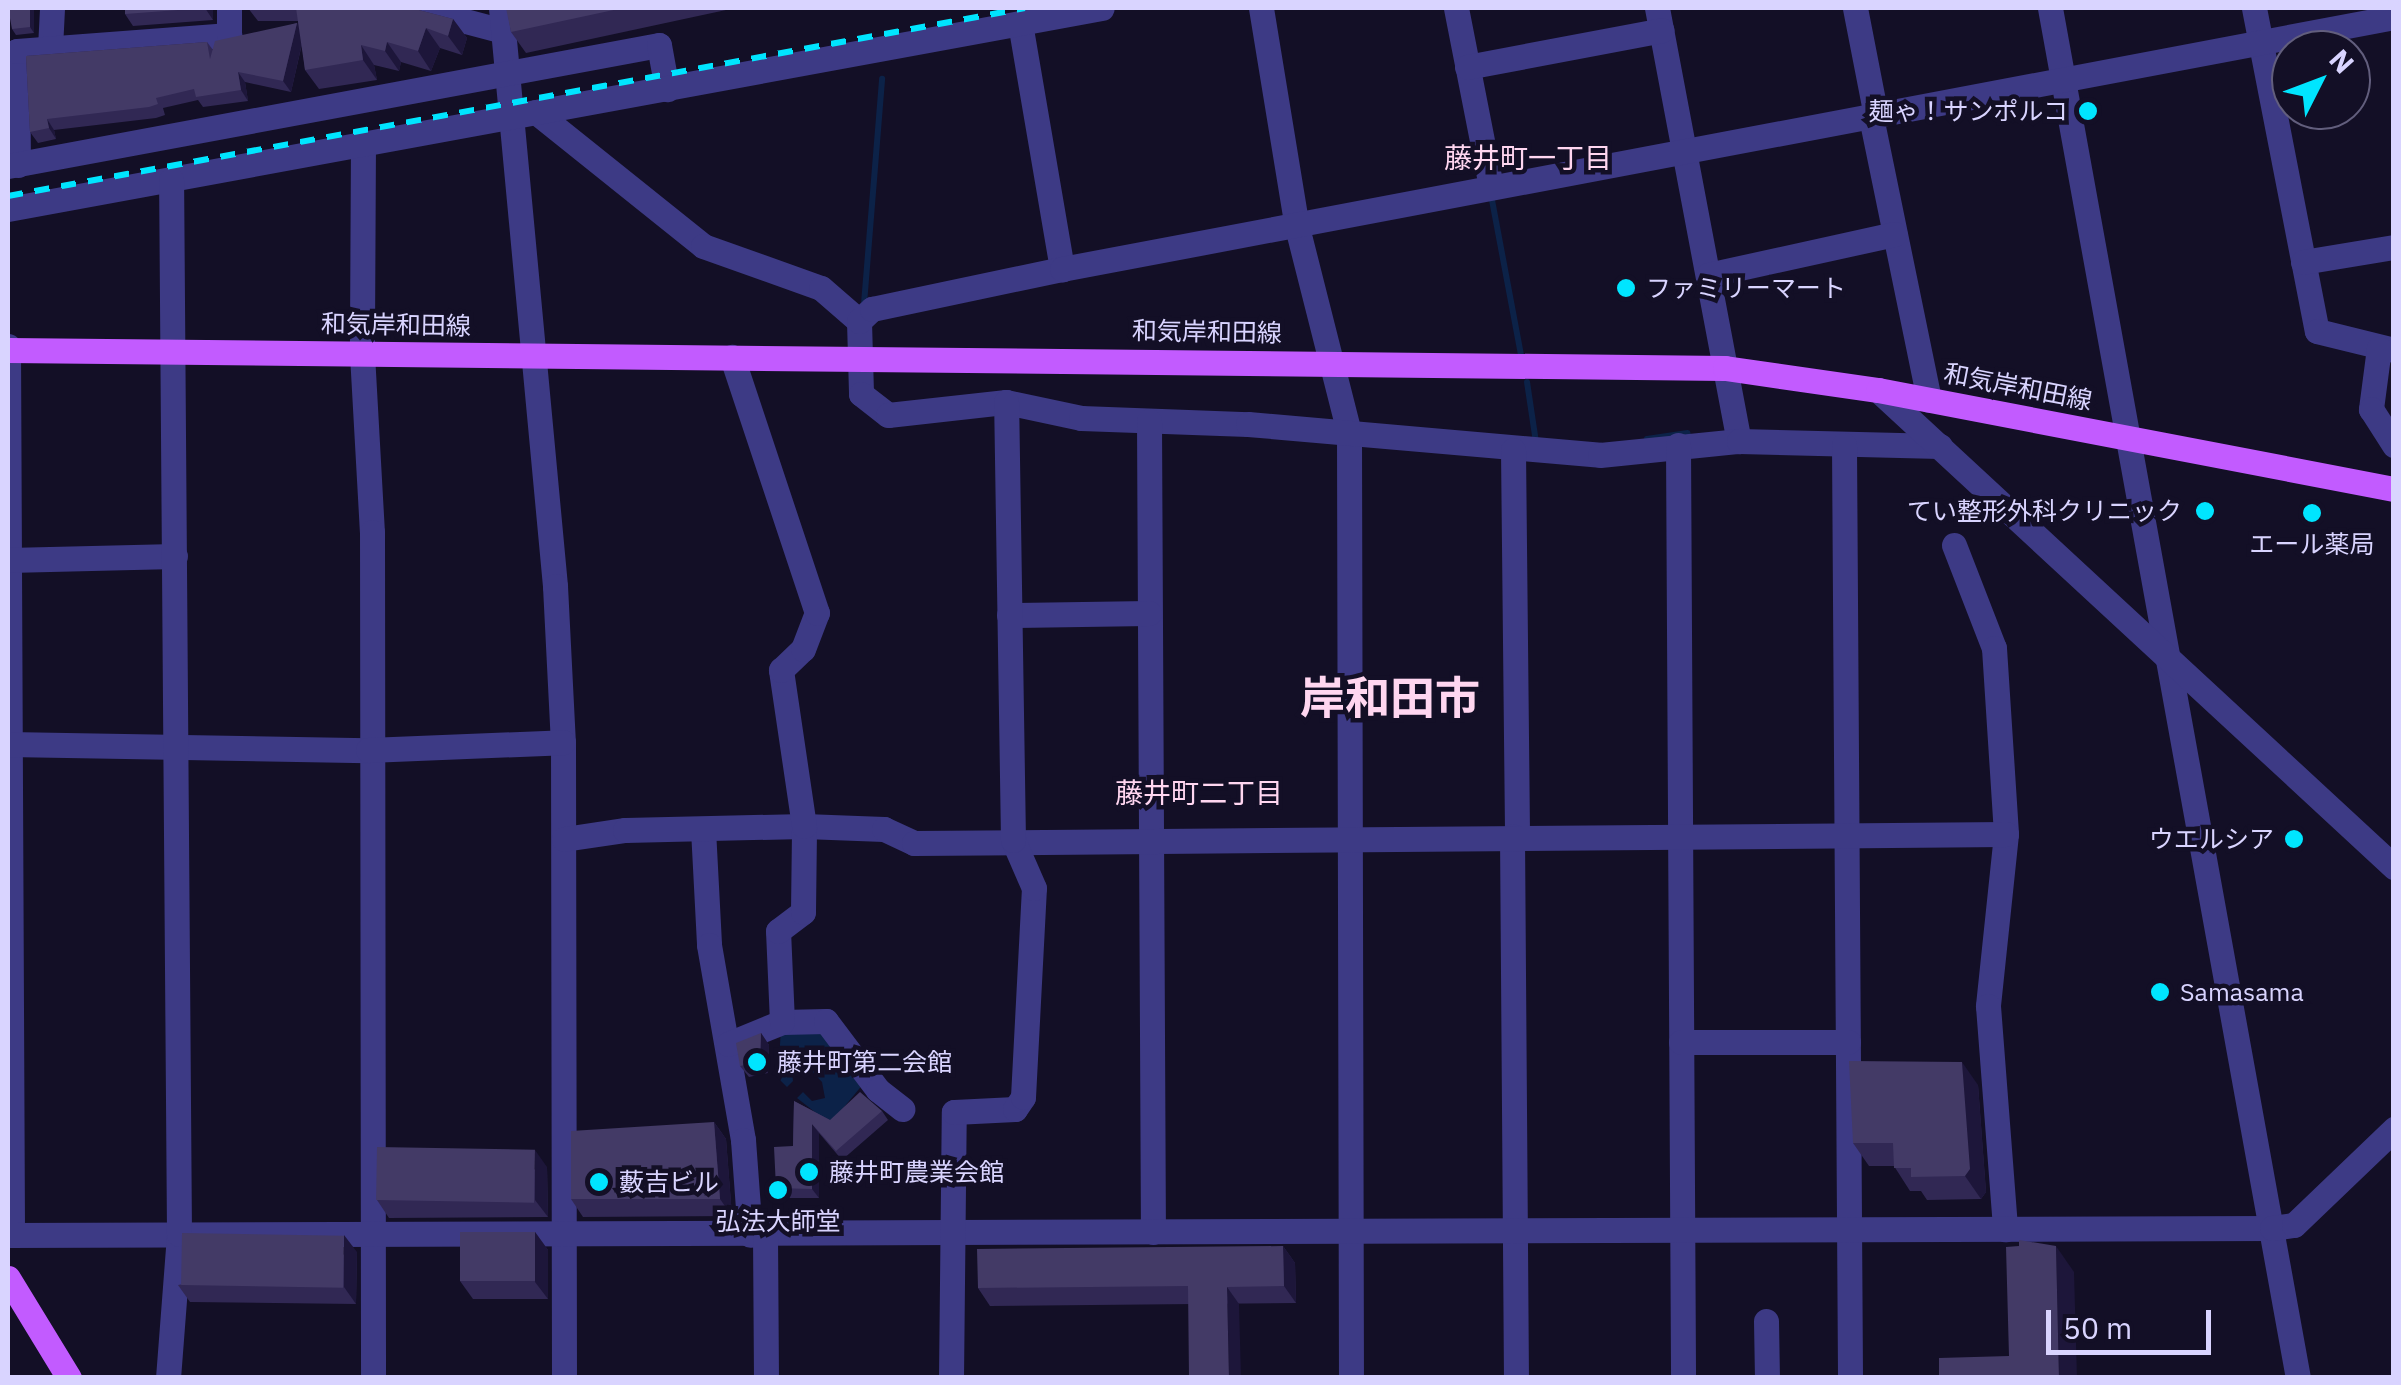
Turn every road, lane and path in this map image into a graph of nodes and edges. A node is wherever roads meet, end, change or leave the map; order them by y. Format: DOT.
graph roads {
  1 [pos="52,8"];
  2 [pos="229,8"];
  3 [pos="416,8"];
  4 [pos="1102,8"];
  5 [pos="1261,8"];
  6 [pos="1456,8"];
  7 [pos="1855,8"];
  8 [pos="2050,8"];
  9 [pos="2254,8"];
  10 [pos="2394,17"];
  11 [pos="1660,19"];
  12 [pos="502,20"];
  13 [pos="1020,23"];
  14 [pos="2260,40"];
  15 [pos="50,48"];
  16 [pos="1467,67"];
  17 [pos="510,73"];
  18 [pos="2064,81"];
  19 [pos="667,88"];
  20 [pos="523,114"];
  21 [pos="1874,116"];
  22 [pos="363,142"];
  23 [pos="1685,152"];
  24 [pos="13,166"];
  25 [pos="171,180"];
  26 [pos="1491,187"];
  27 [pos="8,209"];
  28 [pos="1298,227"];
  29 [pos="1895,234"];
  30 [pos="2394,247"];
  31 [pos="2303,262"];
  32 [pos="1062,269"];
  33 [pos="1708,275"];
  34 [pos="859,321"];
  35 [pos="8,348"];
  36 [pos="2386,349"];
  37 [pos="176,352"];
  38 [pos="362,354"];
  39 [pos="532,357"];
  40 [pos="732,357"];
  41 [pos="859,357"];
  42 [pos="1329,366"];
  43 [pos="1725,368"];
  44 [pos="1878,390"];
  45 [pos="1929,400"];
  46 [pos="1006,402"];
  47 [pos="1148,420"];
  48 [pos="1349,433"];
  49 [pos="2131,439"];
  50 [pos="1739,441"];
  51 [pos="1678,444"];
  52 [pos="1844,445"];
  53 [pos="2394,445"];
  54 [pos="1940,446"];
  55 [pos="1513,450"];
  56 [pos="2393,487"];
  57 [pos="1954,544"];
  58 [pos="175,556"];
  59 [pos="8,560"];
  60 [pos="1149,613"];
  61 [pos="1009,616"];
  62 [pos="2171,665"];
  63 [pos="563,742"];
  64 [pos="8,744"];
  65 [pos="174,748"];
  66 [pos="368,750"];
  67 [pos="804,826"];
  68 [pos="703,828"];
  69 [pos="1680,834"];
  70 [pos="1847,834"];
  71 [pos="2006,834"];
  72 [pos="1514,836"];
  73 [pos="1149,837"];
  74 [pos="564,839"];
  75 [pos="1350,839"];
  76 [pos="1013,840"];
  77 [pos="2394,868"];
  78 [pos="782,1022"];
  79 [pos="1681,1042"];
  80 [pos="1848,1042"];
  81 [pos="728,1044"];
  82 [pos="902,1109"];
  83 [pos="2394,1130"];
  84 [pos="2272,1228"];
  85 [pos="1848,1229"];
  86 [pos="2004,1229"];
  87 [pos="1351,1231"];
  88 [pos="1153,1232"];
  89 [pos="1517,1232"];
  90 [pos="373,1233"];
  91 [pos="948,1233"];
  92 [pos="1682,1233"];
  93 [pos="179,1234"];
  94 [pos="10,1235"];
  95 [pos="758,1235"];
  96 [pos="564,1236"];
  97 [pos="8,1278"];
  98 [pos="1766,1321"];
  99 [pos="70,1378"];
  100 [pos="168,1378"];
  101 [pos="374,1378"];
  102 [pos="564,1378"];
  103 [pos="766,1378"];
  104 [pos="950,1378"];
  105 [pos="1352,1378"];
  106 [pos="1516,1378"];
  107 [pos="1682,1378"];
  108 [pos="1767,1378"];
  109 [pos="1850,1378"];
  110 [pos="2298,1378"];
  1 -- 15 [label="street"];
  2 -- 15 [label="street"];
  3 -- 12 [label="street"];
  4 -- 13 [label="street"];
  5 -- 28 [label="street"];
  6 -- 16 [label="street"];
  7 -- 21 [label="street"];
  8 -- 18 [label="street"];
  9 -- 14 [label="street"];
  10 -- 14 [label="street"];
  11 -- 16 [label="street"];
  11 -- 23 [label="street"];
  12 -- 17 [label="street"];
  13 -- 19 [label="street"];
  13 -- 32 [label="street"];
  14 -- 18 [label="street"];
  14 -- 31 [label="street"];
  15 -- 24 [label="street"];
  16 -- 26 [label="street"];
  17 -- 19 [label="street"];
  17 -- 20 [label="street"];
  17 -- 24 [label="street"];
  18 -- 21 [label="street"];
  18 -- 49 [label="street"];
  19 -- 20 [label="street"];
  20 -- 22 [label="street"];
  20 -- 34 [label="street"];
  20 -- 39 [label="street"];
  21 -- 23 [label="street"];
  21 -- 29 [label="street"];
  22 -- 25 [label="street"];
  22 -- 38 [label="street"];
  23 -- 26 [label="street"];
  23 -- 33 [label="street"];
  25 -- 27 [label="street"];
  25 -- 37 [label="street"];
  26 -- 28 [label="street"];
  28 -- 32 [label="street"];
  28 -- 42 [label="street"];
  29 -- 33 [label="street"];
  29 -- 45 [label="street"];
  30 -- 31 [label="street"];
  31 -- 36 [label="street"];
  32 -- 34 [label="street"];
  33 -- 43 [label="street"];
  34 -- 41 [label="street"];
  35 -- 37 [label="main road, 和気岸和田線"];
  35 -- 59 [label="street"];
  36 -- 53 [label="street"];
  37 -- 38 [label="main road, 和気岸和田線"];
  37 -- 58 [label="street"];
  38 -- 39 [label="main road, 和気岸和田線"];
  38 -- 66 [label="street"];
  39 -- 40 [label="main road, 和気岸和田線"];
  39 -- 63 [label="street"];
  40 -- 41 [label="main road, 和気岸和田線"];
  40 -- 67 [label="street"];
  41 -- 42 [label="main road, 和気岸和田線"];
  41 -- 46 [label="street"];
  42 -- 43 [label="main road, 和気岸和田線"];
  42 -- 48 [label="street"];
  43 -- 44 [label="main road, 和気岸和田線"];
  43 -- 50 [label="street"];
  44 -- 45 [label="main road, 和気岸和田線"];
  44 -- 54 [label="street"];
  45 -- 49 [label="main road, 和気岸和田線"];
  46 -- 47 [label="street"];
  46 -- 61 [label="street"];
  47 -- 48 [label="street"];
  47 -- 60 [label="street"];
  48 -- 55 [label="street"];
  48 -- 75 [label="street"];
  49 -- 56 [label="main road, 和気岸和田線"];
  49 -- 62 [label="street"];
  50 -- 51 [label="street"];
  50 -- 52 [label="street"];
  51 -- 55 [label="street"];
  51 -- 69 [label="street"];
  52 -- 54 [label="street"];
  52 -- 70 [label="street"];
  54 -- 62 [label="street"];
  55 -- 72 [label="street"];
  57 -- 71 [label="street"];
  58 -- 59 [label="street"];
  58 -- 65 [label="street"];
  59 -- 64 [label="street"];
  60 -- 61 [label="street"];
  60 -- 73 [label="street"];
  61 -- 76 [label="street"];
  62 -- 77 [label="street"];
  62 -- 84 [label="street"];
  63 -- 66 [label="street"];
  63 -- 74 [label="street"];
  64 -- 65 [label="street"];
  64 -- 94 [label="street"];
  65 -- 66 [label="street"];
  65 -- 93 [label="street"];
  66 -- 90 [label="street"];
  67 -- 68 [label="street"];
  67 -- 76 [label="street"];
  67 -- 78 [label="street"];
  68 -- 74 [label="street"];
  68 -- 81 [label="street"];
  69 -- 70 [label="street"];
  69 -- 72 [label="street"];
  69 -- 79 [label="street"];
  70 -- 71 [label="street"];
  70 -- 80 [label="street"];
  71 -- 86 [label="street"];
  72 -- 75 [label="street"];
  72 -- 89 [label="street"];
  73 -- 75 [label="street"];
  73 -- 76 [label="street"];
  73 -- 88 [label="street"];
  74 -- 96 [label="street"];
  75 -- 87 [label="street"];
  76 -- 91 [label="street"];
  78 -- 81 [label="street"];
  78 -- 82 [label="street"];
  79 -- 80 [label="street"];
  79 -- 92 [label="street"];
  80 -- 85 [label="street"];
  81 -- 95 [label="street"];
  83 -- 84 [label="street"];
  84 -- 86 [label="street"];
  84 -- 110 [label="street"];
  85 -- 86 [label="street"];
  85 -- 92 [label="street"];
  85 -- 109 [label="street"];
  87 -- 88 [label="street"];
  87 -- 89 [label="street"];
  87 -- 105 [label="street"];
  88 -- 91 [label="street"];
  89 -- 92 [label="street"];
  89 -- 106 [label="street"];
  90 -- 93 [label="street"];
  90 -- 96 [label="street"];
  90 -- 101 [label="street"];
  91 -- 95 [label="street"];
  91 -- 104 [label="street"];
  92 -- 107 [label="street"];
  93 -- 94 [label="street"];
  93 -- 100 [label="street"];
  95 -- 96 [label="street"];
  95 -- 103 [label="street"];
  96 -- 102 [label="street"];
  97 -- 99 [label="main road"];
  98 -- 108 [label="street"];
}
